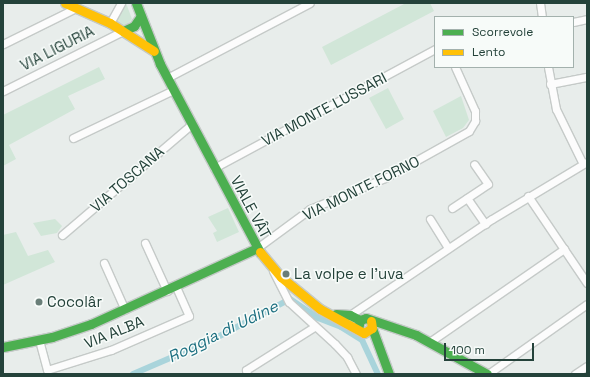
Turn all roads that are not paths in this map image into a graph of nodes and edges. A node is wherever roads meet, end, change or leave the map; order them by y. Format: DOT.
graph roads {
  1 [pos="65,3"];
  2 [pos="121,3"];
  3 [pos="136,3"];
  4 [pos="310,3"];
  5 [pos="540,3"];
  6 [pos="76,8"];
  7 [pos="141,16"];
  8 [pos="542,16"];
  9 [pos="587,19"];
  10 [pos="574,22"];
  11 [pos="110,23"];
  12 [pos="123,31"];
  13 [pos="3,44"];
  14 [pos="434,50"];
  15 [pos="154,51"];
  16 [pos="455,68"];
  17 [pos="548,68"];
  18 [pos="587,77"];
  19 [pos="167,78"];
  20 [pos="550,84"];
  21 [pos="173,90"];
  22 [pos="3,91"];
  23 [pos="192,124"];
  24 [pos="74,138"];
  25 [pos="585,162"];
  26 [pos="474,164"];
  27 [pos="214,168"];
  28 [pos="528,196"];
  29 [pos="467,198"];
  30 [pos="452,208"];
  31 [pos="430,219"];
  32 [pos="485,224"];
  33 [pos="62,234"];
  34 [pos="145,243"];
  35 [pos="257,248"];
  36 [pos="448,248"];
  37 [pos="564,249"];
  38 [pos="104,263"];
  39 [pos="270,266"];
  40 [pos="587,282"];
  41 [pos="176,287"];
  42 [pos="167,291"];
  43 [pos="587,304"];
  44 [pos="361,307"];
  45 [pos="125,310"];
  46 [pos="332,314"];
  47 [pos="350,315"];
  48 [pos="367,325"];
  49 [pos="314,327"];
  50 [pos="39,340"];
  51 [pos="431,341"];
  52 [pos="3,347"];
  53 [pos="587,366"];
  54 [pos="247,374"];
  55 [pos="356,374"];
  56 [pos="389,374"];
  57 [pos="487,374"];
  58 [pos="575,374"];
  1 -- 6 [label="main road, VIA LIGURIA"];
  2 -- 11 [label="street"];
  3 -- 7 [label="main road, VIALE VÂT"];
  4 -- 19 [label="street"];
  5 -- 8 [label="street"];
  6 -- 11 [label="main road, VIA LIGURIA"];
  6 -- 13 [label="street, VIA LIGURIA"];
  7 -- 12 [label="main road, VIA LIGURIA"];
  7 -- 15 [label="main road, VIALE VÂT"];
  9 -- 10 [label="street"];
  11 -- 12 [label="main road, VIA LIGURIA"];
  12 -- 15 [label="main road, VIA LIGURIA"];
  12 -- 22 [label="street, VIA LIGURIA"];
  14 -- 27 [label="street, VIA MONTE LUSSARI"];
  15 -- 19 [label="main road, VIALE VÂT"];
  16 -- 35 [label="street, VIA MONTE FORNO"];
  17 -- 20 [label="street"];
  18 -- 20 [label="street"];
  19 -- 21 [label="main road, VIALE VÂT"];
  20 -- 25 [label="street"];
  21 -- 23 [label="main road, VIALE VÂT"];
  21 -- 24 [label="street"];
  23 -- 27 [label="main road, VIALE VÂT"];
  23 -- 33 [label="street, VIA TOSCANA"];
  25 -- 28 [label="street"];
  26 -- 29 [label="street"];
  27 -- 35 [label="main road, VIALE VÂT"];
  28 -- 32 [label="street"];
  28 -- 37 [label="street"];
  29 -- 30 [label="street"];
  29 -- 32 [label="street"];
  31 -- 36 [label="street"];
  32 -- 36 [label="street"];
  34 -- 42 [label="street"];
  35 -- 39 [label="main road, VIALE VÂT"];
  35 -- 41 [label="main road, VIA ALBA"];
  36 -- 44 [label="street"];
  37 -- 40 [label="street"];
  37 -- 51 [label="street"];
  38 -- 45 [label="street, VIA ALBA"];
  39 -- 46 [label="main road, VIALE VÂT"];
  39 -- 49 [label="street"];
  41 -- 42 [label="main road, VIA ALBA"];
  41 -- 50 [label="street, VIA ALBA"];
  42 -- 45 [label="main road, VIA ALBA"];
  43 -- 57 [label="street"];
  44 -- 47 [label="street"];
  44 -- 48 [label="street"];
  45 -- 50 [label="main road, VIA ALBA"];
  46 -- 47 [label="main road, VIALE VÂT"];
  46 -- 48 [label="main road, VIALE VÂT"];
  47 -- 48 [label="main road, VIALE VÂT"];
  48 -- 51 [label="main road"];
  48 -- 56 [label="main road, VIALE VÂT"];
  49 -- 54 [label="street"];
  49 -- 55 [label="street"];
  50 -- 52 [label="main road, VIA ALBA"];
  51 -- 57 [label="main road"];
  53 -- 58 [label="street"];
}
